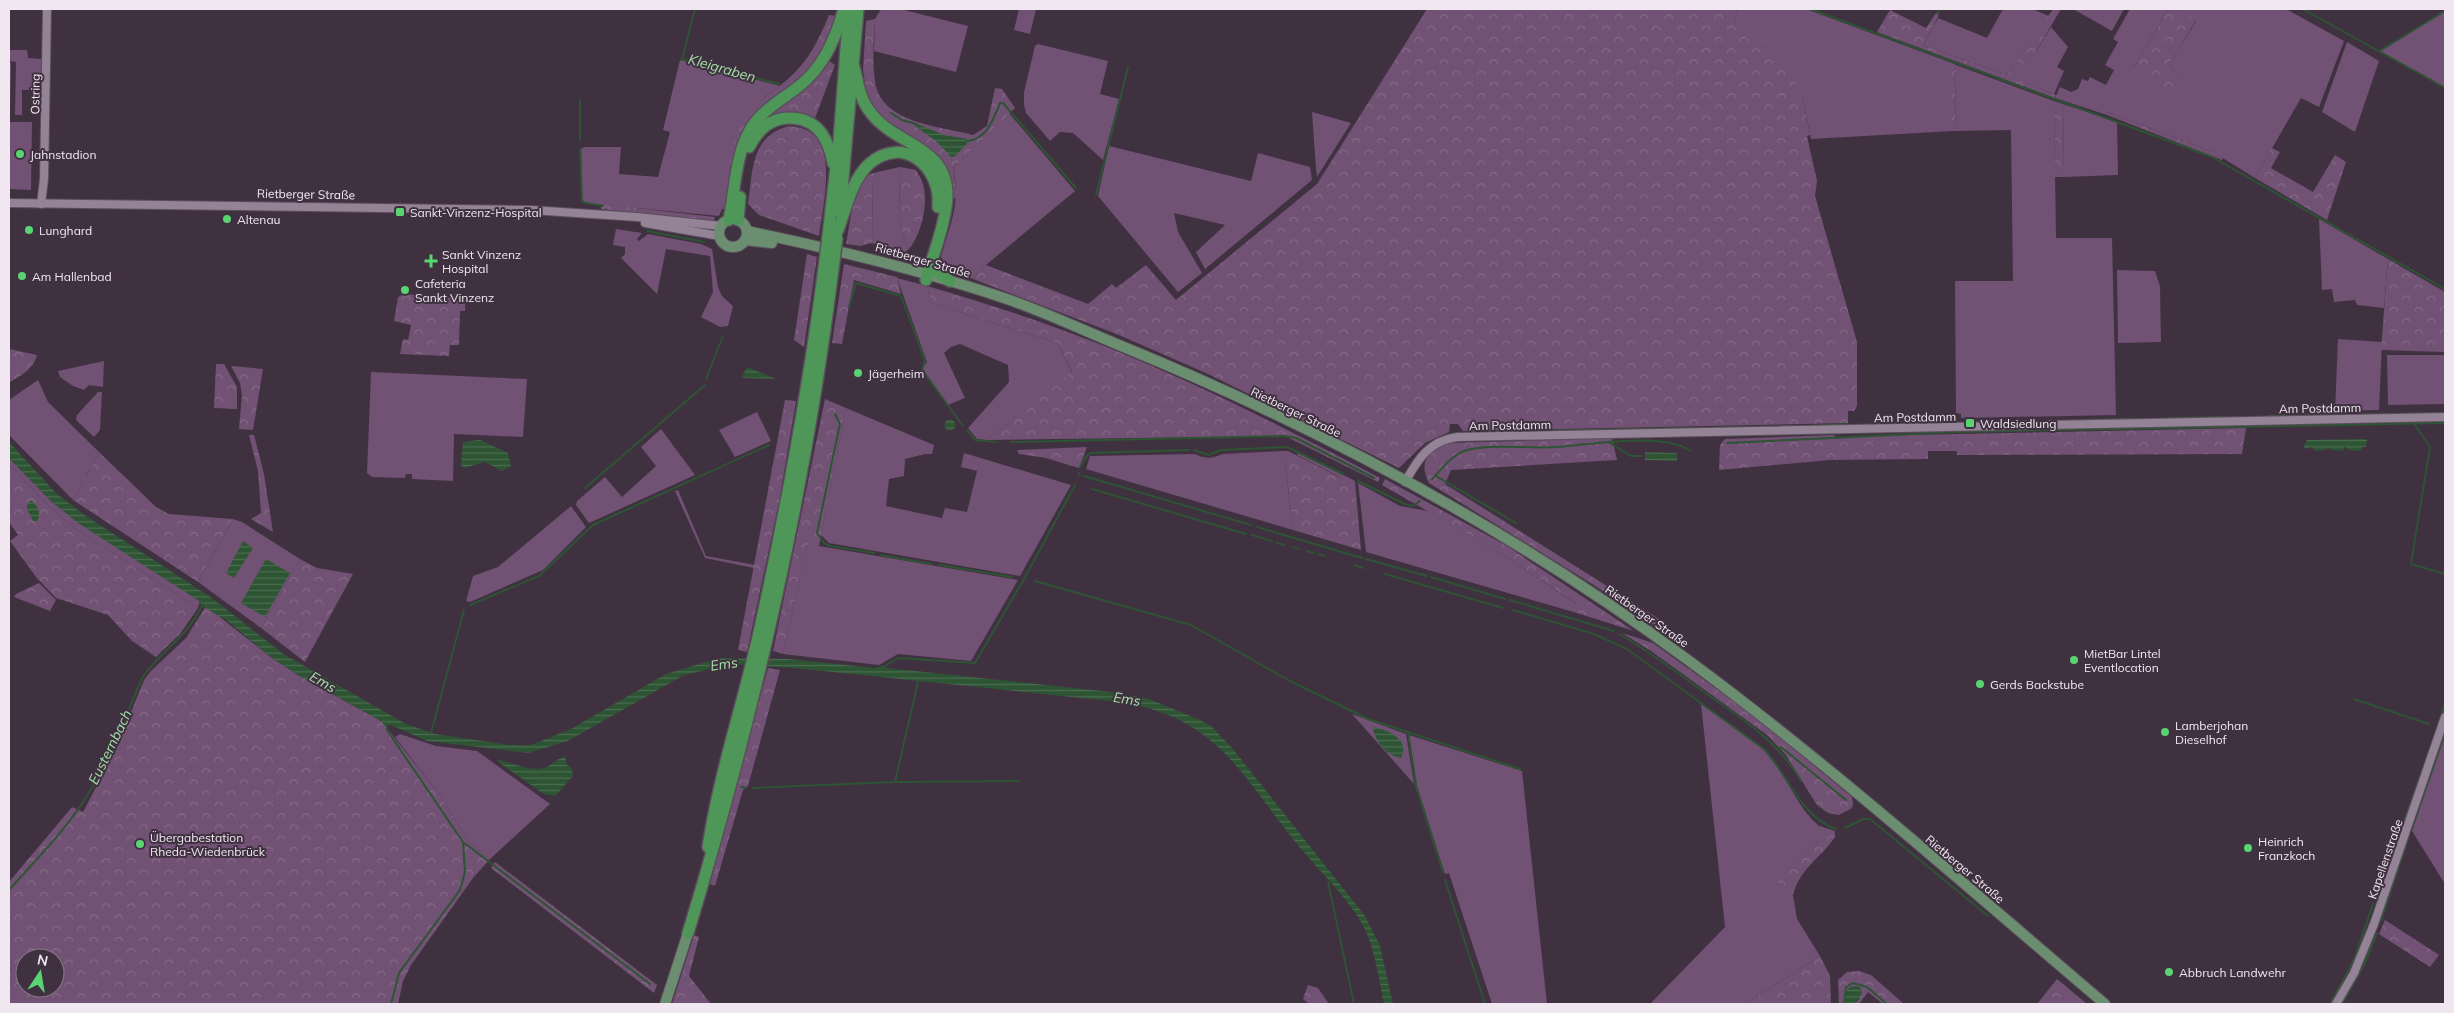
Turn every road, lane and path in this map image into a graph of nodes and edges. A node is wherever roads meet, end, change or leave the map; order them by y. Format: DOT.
graph roads {
  1 [pos="47,9"];
  2 [pos="844,9"];
  3 [pos="848,9"];
  4 [pos="858,9"];
  5 [pos="854,66"];
  6 [pos="835,172"];
  7 [pos="9,203"];
  8 [pos="44,204"];
  9 [pos="727,225"];
  10 [pos="834,234"];
  11 [pos="746,235"];
  12 [pos="932,259"];
  13 [pos="923,276"];
  14 [pos="950,281"];
  15 [pos="1114,343"];
  16 [pos="2445,417"];
  17 [pos="1405,482"];
  18 [pos="2445,717"];
  19 [pos="688,934"];
  20 [pos="665,1004"];
  21 [pos="2105,1004"];
  22 [pos="2336,1004"];
  1 -- 8 [label="street, Ostring"];
  2 -- 9 [label="highway"];
  3 -- 6 [label="highway"];
  4 -- 5 [label="highway"];
  5 -- 10 [label="highway"];
  5 -- 12 [label="highway"];
  6 -- 9 [label="highway"];
  6 -- 10 [label="highway"];
  7 -- 8 [label="street, Rietberger Straße"];
  8 -- 9 [label="street, Rietberger Straße"];
  9 -- 11 [label="main road"];
  9 -- 11 [label="main road, Rietberger Straße"];
  10 -- 13 [label="highway"];
  10 -- 19 [label="highway, bridge"];
  11 -- 13 [label="main road, Rietberger Straße"];
  12 -- 13 [label="highway"];
  12 -- 14 [label="highway"];
  13 -- 14 [label="main road, Rietberger Straße"];
  13 -- 15 [label="main road, Rietberger Straße"];
  14 -- 15 [label="main road, Rietberger Straße"];
  15 -- 17 [label="main road, Rietberger Straße"];
  16 -- 17 [label="street, Am Postdamm"];
  17 -- 21 [label="main road, Rietberger Straße"];
  18 -- 22 [label="street, Kapellenstraße"];
  19 -- 20 [label="main road"];
}
